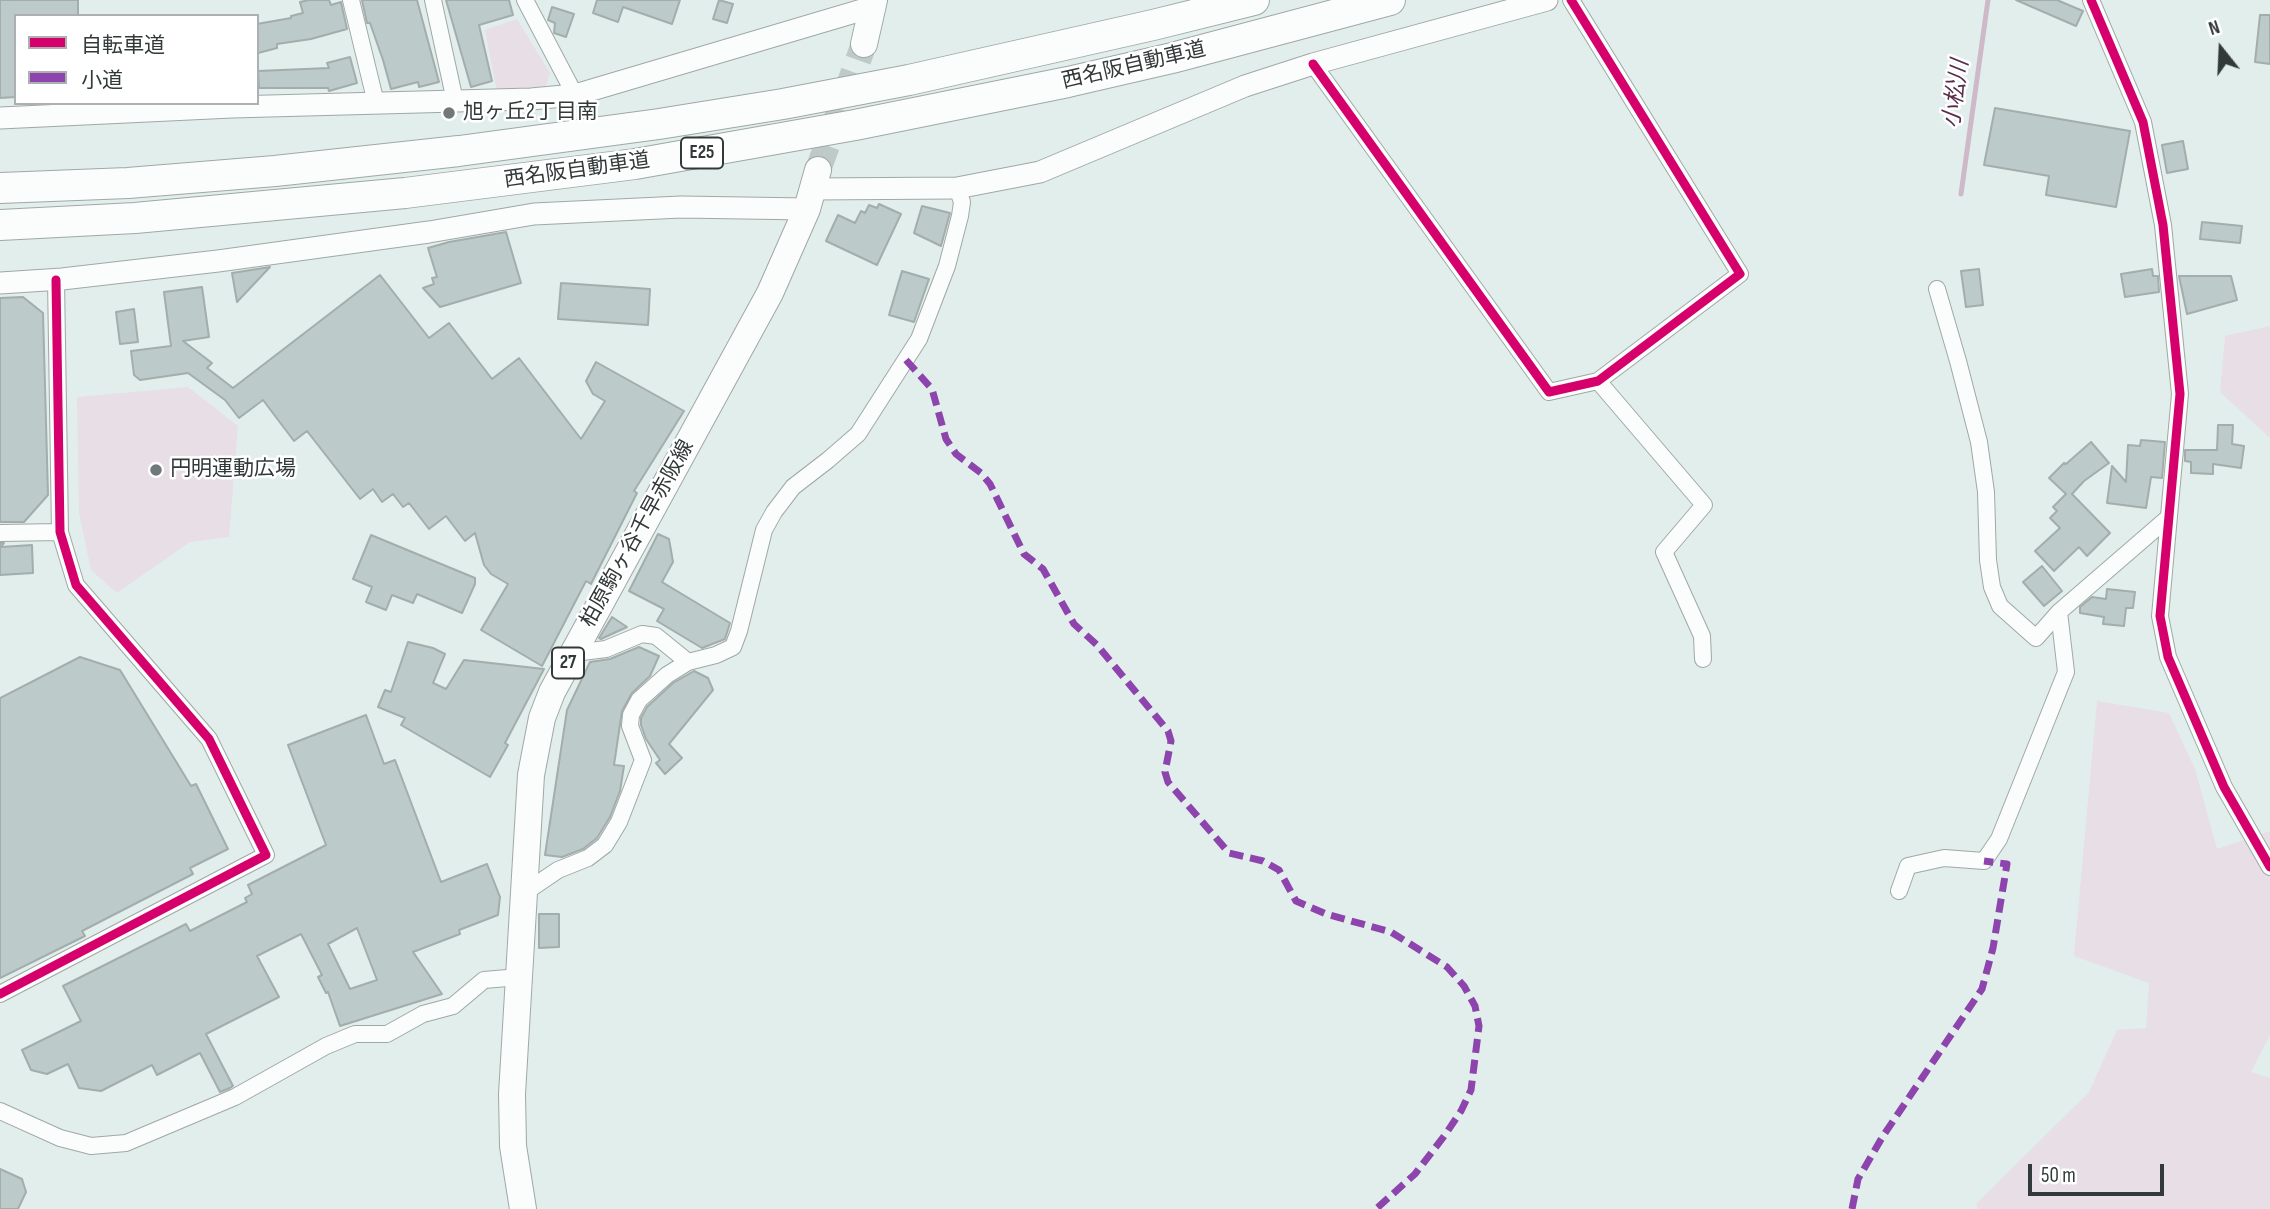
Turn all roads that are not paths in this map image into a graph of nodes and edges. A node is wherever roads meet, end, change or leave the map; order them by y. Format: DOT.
graph roads {
  1 [pos="351,0"];
  2 [pos="433,0"];
  3 [pos="525,0"];
  4 [pos="1254,0"];
  5 [pos="1390,0"];
  6 [pos="1547,0"];
  7 [pos="1571,0"];
  8 [pos="2091,0"];
  9 [pos="879,2"];
  10 [pos="864,44"];
  11 [pos="1313,64"];
  12 [pos="575,95"];
  13 [pos="455,102"];
  14 [pos="376,103"];
  15 [pos="0,118"];
  16 [pos="0,188"];
  17 [pos="957,188"];
  18 [pos="813,189"];
  19 [pos="0,225"];
  20 [pos="56,280"];
  21 [pos="0,283"];
  22 [pos="1937,289"];
  23 [pos="1598,381"];
  24 [pos="2169,517"];
  25 [pos="60,532"];
  26 [pos="0,533"];
  27 [pos="2059,612"];
  28 [pos="574,653"];
  29 [pos="1703,659"];
  30 [pos="688,662"];
  31 [pos="2270,867"];
  32 [pos="1899,891"];
  33 [pos="524,893"];
  34 [pos="519,977"];
  35 [pos="0,994"];
  36 [pos="0,1111"];
  37 [pos="523,1209"];
  1 -- 14 [label="street"];
  2 -- 13 [label="street"];
  3 -- 12 [label="street"];
  4 -- 16 [label="highway, 西名阪自動車道 / E25"];
  5 -- 19 [label="highway, 西名阪自動車道 / E25"];
  6 -- 11 [label="street"];
  7 -- 23 [label="street"];
  8 -- 24 [label="street"];
  9 -- 10 [label="main road"];
  9 -- 12 [label="street"];
  11 -- 17 [label="street"];
  11 -- 23 [label="street"];
  12 -- 13 [label="street"];
  13 -- 14 [label="street"];
  14 -- 15 [label="street"];
  17 -- 18 [label="street"];
  17 -- 30 [label="street"];
  18 -- 20 [label="street"];
  18 -- 28 [label="main road, 柏原駒ヶ谷千早赤阪線 / 27"];
  20 -- 21 [label="street"];
  20 -- 25 [label="street"];
  22 -- 27 [label="street"];
  23 -- 29 [label="street"];
  24 -- 27 [label="street"];
  24 -- 31 [label="street"];
  25 -- 26 [label="street"];
  25 -- 35 [label="street"];
  27 -- 32 [label="street"];
  28 -- 30 [label="street"];
  28 -- 33 [label="main road, 柏原駒ヶ谷千早赤阪線 / 27"];
  30 -- 33 [label="street"];
  33 -- 34 [label="main road, 柏原駒ヶ谷千早赤阪線 / 27"];
  34 -- 36 [label="street"];
  34 -- 37 [label="main road, 柏原駒ヶ谷千早赤阪線 / 27"];
}
